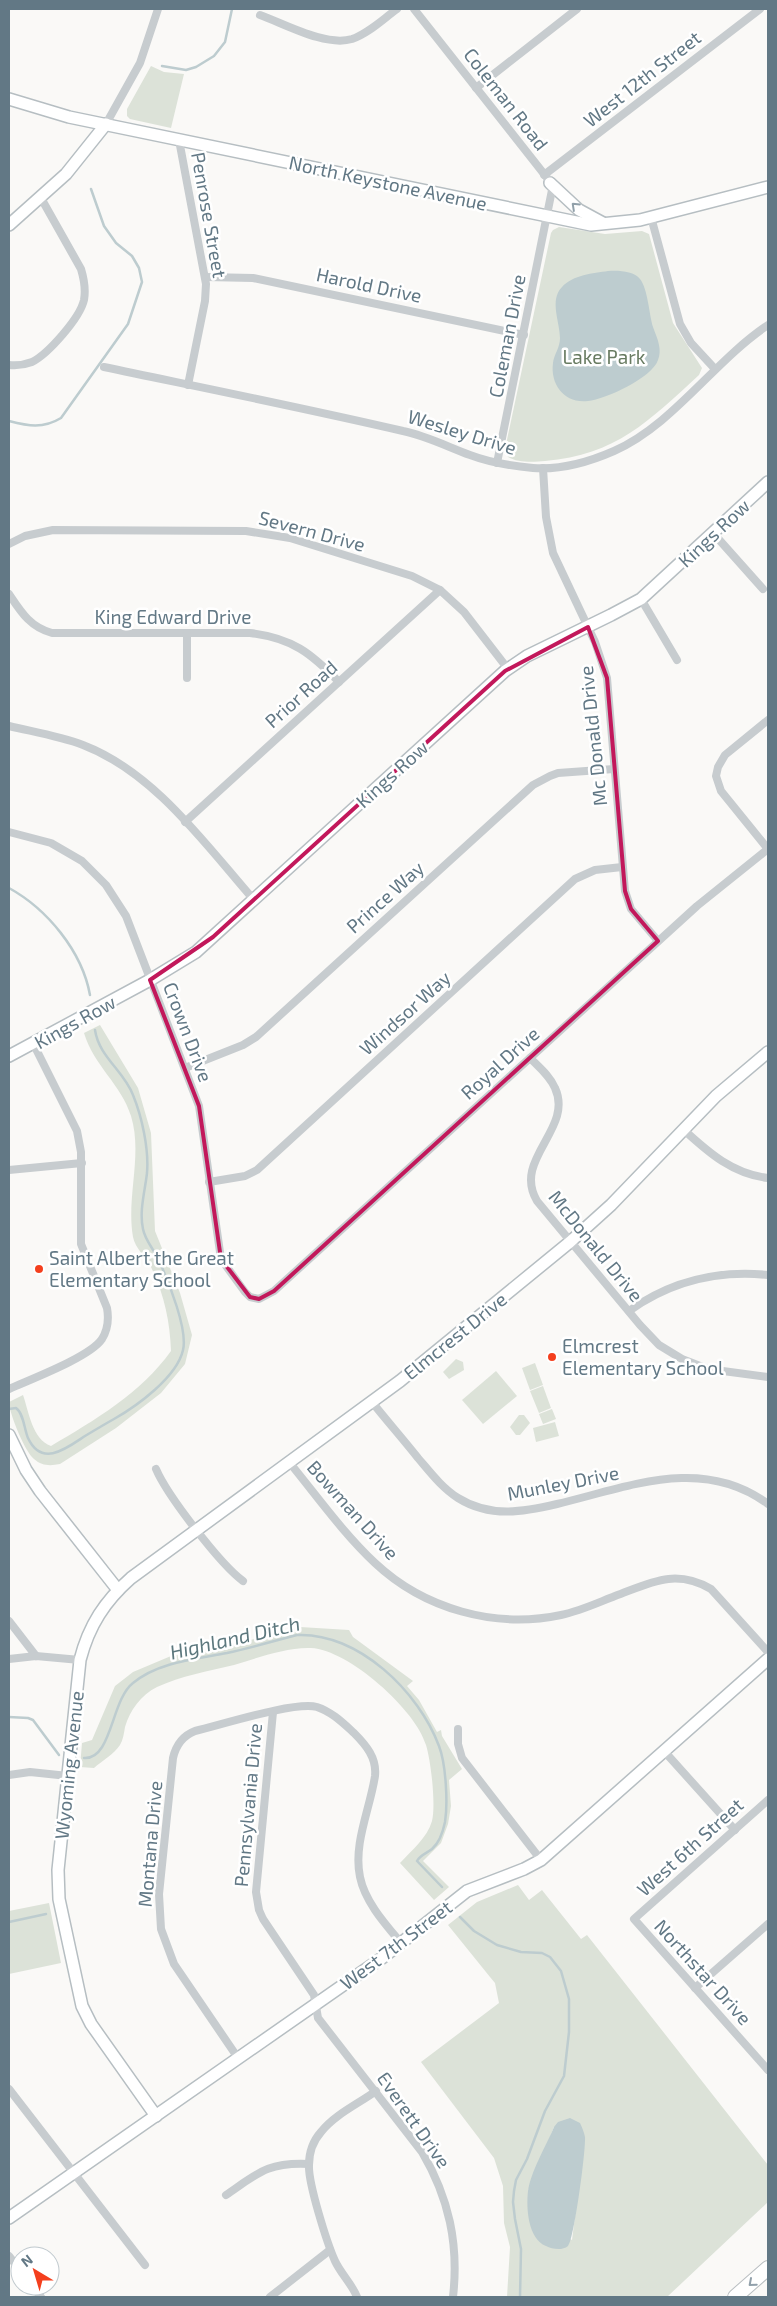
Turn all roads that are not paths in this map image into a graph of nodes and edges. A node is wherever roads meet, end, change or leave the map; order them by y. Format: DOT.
graph roads {
  1 [pos="158,9"];
  2 [pos="397,9"];
  3 [pos="414,9"];
  4 [pos="577,9"];
  5 [pos="760,9"];
  6 [pos="260,15"];
  7 [pos="476,88"];
  8 [pos="9,99"];
  9 [pos="106,124"];
  10 [pos="179,140"];
  11 [pos="547,179"];
  12 [pos="768,187"];
  13 [pos="41,198"];
  14 [pos="547,216"];
  15 [pos="651,217"];
  16 [pos="604,224"];
  17 [pos="9,225"];
  18 [pos="206,277"];
  19 [pos="768,325"];
  20 [pos="524,334"];
  21 [pos="9,365"];
  22 [pos="104,367"];
  23 [pos="715,369"];
  24 [pos="188,385"];
  25 [pos="497,463"];
  26 [pos="543,468"];
  27 [pos="768,482"];
  28 [pos="714,534"];
  29 [pos="9,544"];
  30 [pos="763,589"];
  31 [pos="440,590"];
  32 [pos="9,594"];
  33 [pos="641,599"];
  34 [pos="588,627"];
  35 [pos="187,633"];
  36 [pos="677,660"];
  37 [pos="508,669"];
  38 [pos="187,678"];
  39 [pos="339,682"];
  40 [pos="768,720"];
  41 [pos="9,726"];
  42 [pos="614,769"];
  43 [pos="185,822"];
  44 [pos="9,832"];
  45 [pos="768,849"];
  46 [pos="622,867"];
  47 [pos="254,900"];
  48 [pos="658,941"];
  49 [pos="150,980"];
  50 [pos="34,1044"];
  51 [pos="768,1052"];
  52 [pos="9,1056"];
  53 [pos="530,1058"];
  54 [pos="185,1068"];
  55 [pos="684,1130"];
  56 [pos="82,1162"];
  57 [pos="9,1170"];
  58 [pos="768,1178"];
  59 [pos="209,1182"];
  60 [pos="570,1242"];
  61 [pos="768,1274"];
  62 [pos="255,1299"];
  63 [pos="629,1311"];
  64 [pos="768,1377"];
  65 [pos="9,1389"];
  66 [pos="372,1402"];
  67 [pos="9,1435"];
  68 [pos="289,1462"];
  69 [pos="156,1469"];
  70 [pos="768,1504"];
  71 [pos="197,1529"];
  72 [pos="243,1580"];
  73 [pos="118,1590"];
  74 [pos="9,1621"];
  75 [pos="768,1652"];
  76 [pos="36,1656"];
  77 [pos="9,1659"];
  78 [pos="768,1659"];
  79 [pos="80,1660"];
  80 [pos="273,1712"];
  81 [pos="458,1729"];
  82 [pos="664,1751"];
  83 [pos="9,1774"];
  84 [pos="68,1776"];
  85 [pos="768,1800"];
  86 [pos="735,1830"];
  87 [pos="541,1860"];
  88 [pos="634,1919"];
  89 [pos="768,1924"];
  90 [pos="402,1944"];
  91 [pos="695,1988"];
  92 [pos="315,2005"];
  93 [pos="238,2058"];
  94 [pos="768,2070"];
  95 [pos="9,2089"];
  96 [pos="376,2091"];
  97 [pos="156,2116"];
  98 [pos="309,2164"];
  99 [pos="72,2173"];
  100 [pos="226,2195"];
  101 [pos="9,2218"];
  102 [pos="330,2250"];
  103 [pos="145,2265"];
  104 [pos="768,2268"];
  105 [pos="270,2297"];
  106 [pos="357,2297"];
  107 [pos="452,2297"];
  108 [pos="735,2297"];
  1 -- 9 [label="street"];
  2 -- 6 [label="street"];
  3 -- 7 [label="street, Coleman Road"];
  4 -- 7 [label="street"];
  5 -- 11 [label="street, West 12th Street"];
  7 -- 11 [label="street, Coleman Road"];
  8 -- 9 [label="street, North Keystone Avenue"];
  9 -- 10 [label="street, North Keystone Avenue"];
  9 -- 13 [label="street"];
  10 -- 14 [label="street, North Keystone Avenue"];
  10 -- 18 [label="street, Penrose Street"];
  11 -- 14 [label="street"];
  16 -- 11 [label="street, one-way"];
  12 -- 15 [label="street, North Keystone Avenue"];
  13 -- 17 [label="street"];
  13 -- 21 [label="street"];
  14 -- 16 [label="street, North Keystone Avenue"];
  14 -- 20 [label="street, Coleman Drive"];
  15 -- 16 [label="street, North Keystone Avenue"];
  15 -- 23 [label="street"];
  18 -- 20 [label="street, Harold Drive"];
  18 -- 24 [label="street, Penrose Street"];
  19 -- 23 [label="street, Wesley Drive"];
  20 -- 25 [label="street, Coleman Drive"];
  22 -- 24 [label="street, Wesley Drive"];
  23 -- 26 [label="street, Wesley Drive"];
  24 -- 25 [label="street, Wesley Drive"];
  25 -- 26 [label="street, Wesley Drive"];
  26 -- 34 [label="street, Mc Donald Drive"];
  27 -- 28 [label="street, Kings Row"];
  28 -- 30 [label="street"];
  28 -- 33 [label="street, Kings Row"];
  29 -- 31 [label="street, Severn Drive"];
  31 -- 37 [label="street, Severn Drive"];
  31 -- 39 [label="street, Prior Road"];
  32 -- 35 [label="street, King Edward Drive"];
  33 -- 34 [label="street, Kings Row"];
  33 -- 36 [label="street"];
  34 -- 37 [label="street, Kings Row"];
  34 -- 42 [label="street, Mc Donald Drive"];
  35 -- 38 [label="street"];
  35 -- 39 [label="street, King Edward Drive"];
  37 -- 47 [label="street, Kings Row"];
  39 -- 43 [label="street, Prior Road"];
  40 -- 45 [label="street"];
  41 -- 43 [label="street"];
  42 -- 46 [label="street, Mc Donald Drive"];
  42 -- 54 [label="street, Prince Way"];
  43 -- 47 [label="street"];
  44 -- 49 [label="street, Crown Drive"];
  45 -- 48 [label="street, Royal Drive"];
  46 -- 48 [label="street, Mc Donald Drive"];
  46 -- 59 [label="street, Windsor Way"];
  47 -- 49 [label="street, Kings Row"];
  48 -- 53 [label="street, Royal Drive"];
  49 -- 50 [label="street, Kings Row"];
  49 -- 54 [label="street, Crown Drive"];
  50 -- 52 [label="street, Kings Row"];
  50 -- 56 [label="street"];
  51 -- 55 [label="street, Elmcrest Drive"];
  53 -- 60 [label="street, McDonald Drive"];
  53 -- 62 [label="street, Royal Drive"];
  54 -- 59 [label="street, Crown Drive"];
  55 -- 58 [label="street"];
  55 -- 60 [label="street, Elmcrest Drive"];
  56 -- 57 [label="street"];
  56 -- 65 [label="street"];
  59 -- 62 [label="street, Crown Drive"];
  60 -- 63 [label="street, McDonald Drive"];
  60 -- 66 [label="street, Elmcrest Drive"];
  61 -- 63 [label="street"];
  63 -- 64 [label="street, McDonald Drive"];
  66 -- 68 [label="street, Elmcrest Drive"];
  66 -- 70 [label="street, Munley Drive"];
  67 -- 73 [label="street"];
  68 -- 71 [label="street, Elmcrest Drive"];
  68 -- 75 [label="street, Bowman Drive"];
  69 -- 71 [label="street"];
  71 -- 72 [label="street"];
  71 -- 73 [label="street, Elmcrest Drive"];
  73 -- 79 [label="street, Wyoming Avenue"];
  74 -- 76 [label="street"];
  76 -- 77 [label="street"];
  76 -- 79 [label="street"];
  78 -- 82 [label="street, West 7th Street"];
  79 -- 84 [label="street, Wyoming Avenue"];
  80 -- 90 [label="street, Montana Drive"];
  80 -- 92 [label="street, Pennsylvania Drive"];
  80 -- 93 [label="street, Montana Drive"];
  81 -- 87 [label="street"];
  82 -- 86 [label="street"];
  82 -- 87 [label="street, West 7th Street"];
  83 -- 84 [label="street"];
  84 -- 97 [label="street, Wyoming Avenue"];
  85 -- 86 [label="street, West 6th Street"];
  86 -- 88 [label="street, West 6th Street"];
  87 -- 90 [label="street, West 7th Street"];
  88 -- 91 [label="street, Northstar Drive"];
  89 -- 91 [label="street"];
  90 -- 92 [label="street, West 7th Street"];
  91 -- 94 [label="street, Northstar Drive"];
  92 -- 93 [label="street, West 7th Street"];
  92 -- 96 [label="street, Everett Drive"];
  93 -- 97 [label="street, West 7th Street"];
  95 -- 99 [label="street"];
  96 -- 98 [label="street"];
  96 -- 107 [label="street, Everett Drive"];
  97 -- 99 [label="street, West 7th Street"];
  98 -- 100 [label="street"];
  98 -- 102 [label="street"];
  99 -- 101 [label="street, West 7th Street"];
  99 -- 103 [label="street"];
  102 -- 105 [label="street"];
  102 -- 106 [label="street"];
  104 -- 108 [label="highway, one-way"];
}
